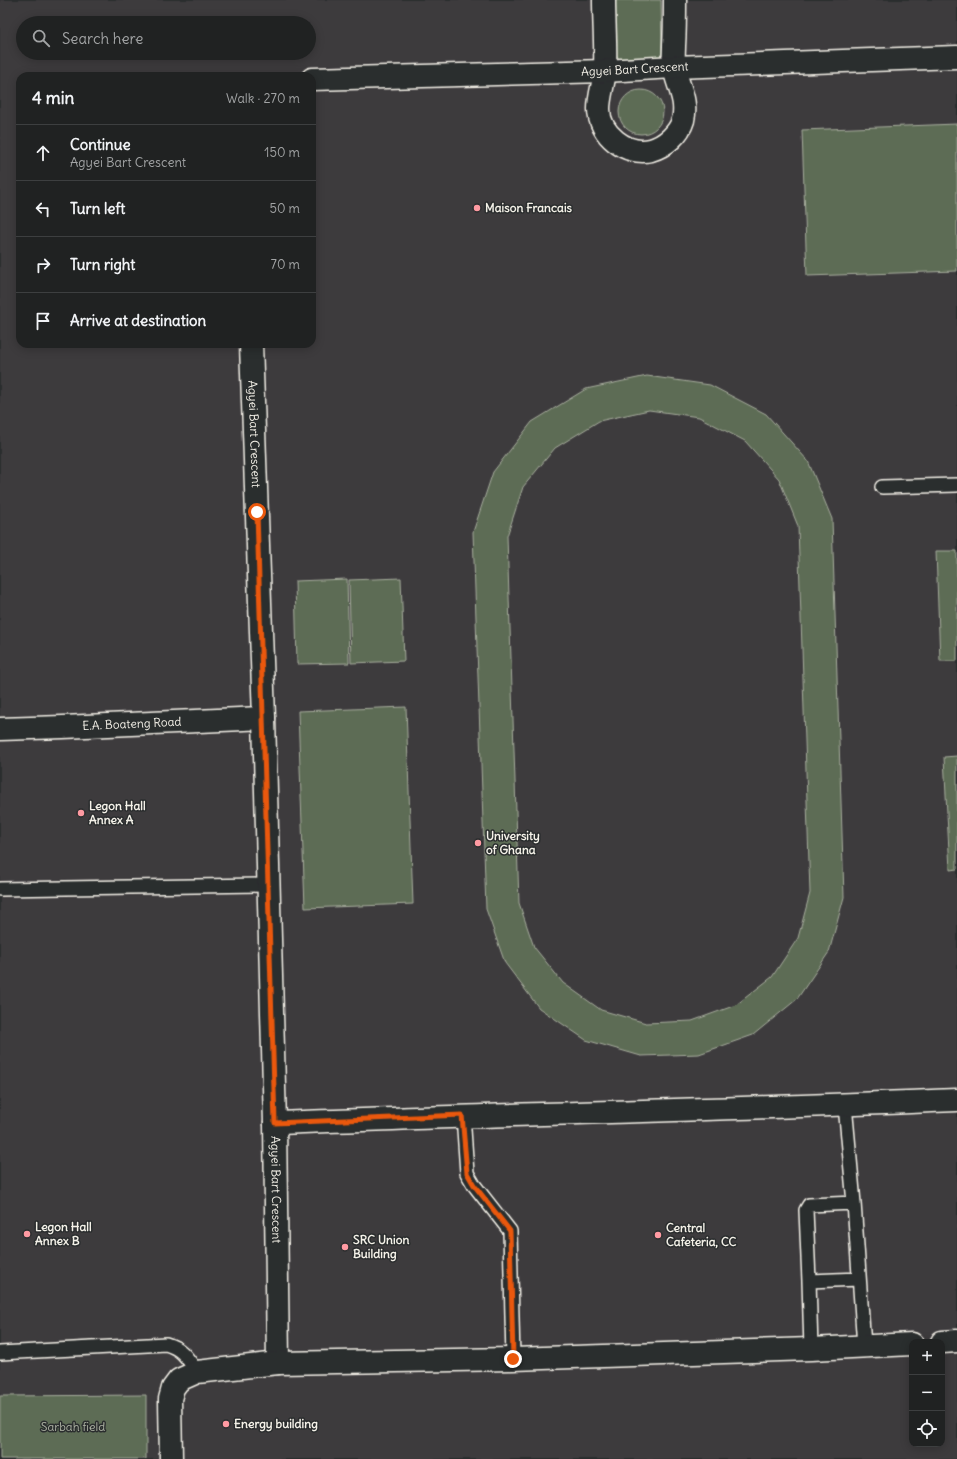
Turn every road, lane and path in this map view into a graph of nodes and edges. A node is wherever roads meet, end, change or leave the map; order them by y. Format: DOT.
graph roads {
  1 [pos="604,0"];
  2 [pos="675,0"];
  3 [pos="957,57"];
  4 [pos="674,66"];
  5 [pos="605,71"];
  6 [pos="316,79"];
  7 [pos="251,348"];
  8 [pos="957,485"];
  9 [pos="882,487"];
  10 [pos="264,718"];
  11 [pos="0,729"];
  12 [pos="268,885"];
  13 [pos="0,889"];
  14 [pos="957,1100"];
  15 [pos="845,1105"];
  16 [pos="462,1115"];
  17 [pos="275,1123"];
  18 [pos="854,1203"];
  19 [pos="859,1279"];
  20 [pos="809,1281"];
  21 [pos="957,1341"];
  22 [pos="945,1342"];
  23 [pos="909,1344"];
  24 [pos="864,1346"];
  25 [pos="811,1349"];
  26 [pos="0,1353"];
  27 [pos="513,1359"];
  28 [pos="278,1363"];
  29 [pos="197,1372"];
  30 [pos="171,1459"];
  1 -- 5 [label="street"];
  2 -- 4 [label="street"];
  3 -- 4 [label="street, Agyei Bart Crescent"];
  4 -- 5 [label="street, Agyei Bart Crescent"];
  4 -- 5 [label="street"];
  5 -- 6 [label="street, Agyei Bart Crescent"];
  7 -- 10 [label="street, Agyei Bart Crescent"];
  8 -- 9 [label="lane"];
  10 -- 11 [label="street, E.A. Boateng Road"];
  10 -- 12 [label="street, Agyei Bart Crescent"];
  12 -- 13 [label="lane"];
  12 -- 17 [label="street, Agyei Bart Crescent"];
  14 -- 15 [label="street"];
  15 -- 16 [label="street"];
  15 -- 18 [label="lane"];
  16 -- 17 [label="street"];
  16 -- 27 [label="lane"];
  17 -- 28 [label="street, Agyei Bart Crescent"];
  18 -- 19 [label="lane"];
  18 -- 20 [label="lane"];
  19 -- 20 [label="lane"];
  19 -- 24 [label="lane"];
  20 -- 25 [label="lane"];
  21 -- 22 [label="street"];
  23 -- 24 [label="street"];
  24 -- 25 [label="street"];
  25 -- 27 [label="street"];
  26 -- 29 [label="lane"];
  27 -- 28 [label="street"];
  28 -- 29 [label="street"];
  29 -- 30 [label="street"];
}
